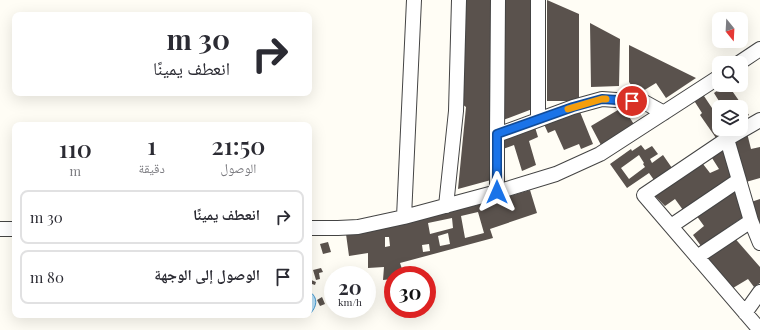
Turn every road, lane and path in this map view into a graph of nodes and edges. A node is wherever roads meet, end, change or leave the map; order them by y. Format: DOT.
graph roads {
  1 [pos="414,0"];
  2 [pos="459,0"];
  3 [pos="498,0"];
  4 [pos="538,0"];
  5 [pos="760,49"];
  6 [pos="748,57"];
  7 [pos="712,82"];
  8 [pos="664,114"];
  9 [pos="538,119"];
  10 [pos="760,120"];
  11 [pos="497,134"];
  12 [pos="728,139"];
  13 [pos="739,180"];
  14 [pos="497,192"];
  15 [pos="446,206"];
  16 [pos="404,217"];
  17 [pos="751,221"];
  18 [pos="671,226"];
  19 [pos="312,228"];
  20 [pos="0,229"];
  21 [pos="12,229"];
  22 [pos="760,243"];
  23 [pos="697,257"];
  24 [pos="760,292"];
  25 [pos="745,313"];
  26 [pos="760,330"];
  1 -- 16 [label="street"];
  2 -- 15 [label="street"];
  3 -- 11 [label="street"];
  4 -- 9 [label="street"];
  5 -- 6 [label="street"];
  7 -- 8 [label="street"];
  8 -- 9 [label="street"];
  8 -- 14 [label="street"];
  9 -- 11 [label="street"];
  10 -- 12 [label="street"];
  11 -- 14 [label="street"];
  12 -- 13 [label="street"];
  12 -- 18 [label="street"];
  13 -- 17 [label="street"];
  13 -- 18 [label="street"];
  14 -- 15 [label="street"];
  15 -- 16 [label="street"];
  16 -- 19 [label="street"];
  17 -- 22 [label="street"];
  17 -- 23 [label="street"];
  18 -- 23 [label="street"];
  20 -- 21 [label="street"];
  23 -- 25 [label="street"];
  24 -- 25 [label="street"];
  25 -- 26 [label="street"];
}
